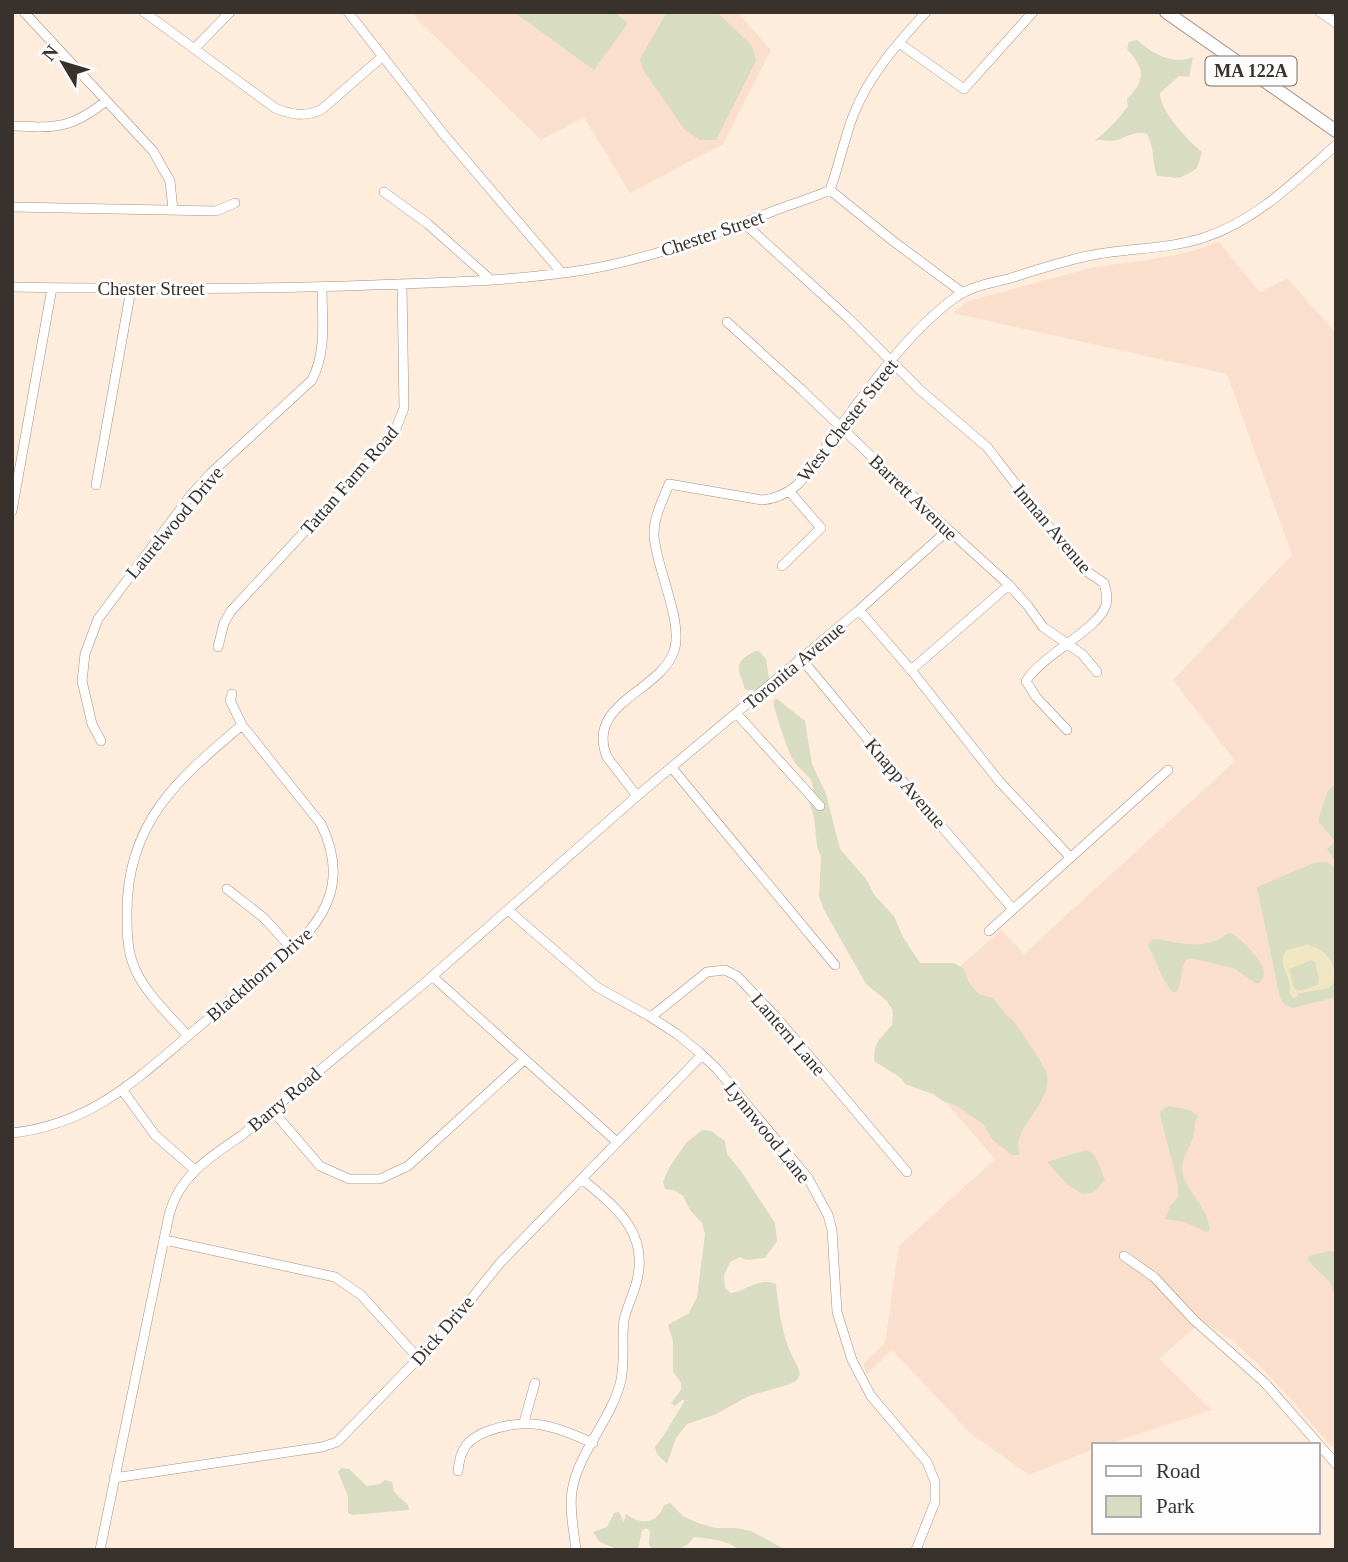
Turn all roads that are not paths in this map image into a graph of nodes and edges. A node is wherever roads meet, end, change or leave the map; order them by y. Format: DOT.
graph roads {
  1 [pos="24,12"];
  2 [pos="144,12"];
  3 [pos="230,12"];
  4 [pos="348,12"];
  5 [pos="926,12"];
  6 [pos="1033,12"];
  7 [pos="1166,12"];
  8 [pos="1320,12"];
  9 [pos="1336,23"];
  10 [pos="898,43"];
  11 [pos="194,49"];
  12 [pos="382,57"];
  13 [pos="106,101"];
  14 [pos="12,126"];
  15 [pos="1336,131"];
  16 [pos="1336,145"];
  17 [pos="830,190"];
  18 [pos="384,192"];
  19 [pos="234,203"];
  20 [pos="12,207"];
  21 [pos="173,210"];
  22 [pos="744,223"];
  23 [pos="561,272"];
  24 [pos="491,280"];
  25 [pos="402,284"];
  26 [pos="12,287"];
  27 [pos="322,287"];
  28 [pos="52,288"];
  29 [pos="131,289"];
  30 [pos="963,293"];
  31 [pos="727,322"];
  32 [pos="892,361"];
  33 [pos="841,426"];
  34 [pos="96,485"];
  35 [pos="789,491"];
  36 [pos="12,511"];
  37 [pos="948,530"];
  38 [pos="782,566"];
  39 [pos="1009,585"];
  40 [pos="859,610"];
  41 [pos="1065,644"];
  42 [pos="218,647"];
  43 [pos="800,657"];
  44 [pos="911,670"];
  45 [pos="1097,672"];
  46 [pos="232,694"];
  47 [pos="737,714"];
  48 [pos="242,725"];
  49 [pos="1067,730"];
  50 [pos="101,741"];
  51 [pos="672,768"];
  52 [pos="1168,770"];
  53 [pos="637,796"];
  54 [pos="820,806"];
  55 [pos="1070,857"];
  56 [pos="227,889"];
  57 [pos="1012,908"];
  58 [pos="508,910"];
  59 [pos="989,931"];
  60 [pos="291,948"];
  61 [pos="835,965"];
  62 [pos="432,976"];
  63 [pos="651,1017"];
  64 [pos="188,1036"];
  65 [pos="702,1055"];
  66 [pos="524,1060"];
  67 [pos="123,1091"];
  68 [pos="272,1110"];
  69 [pos="12,1133"];
  70 [pos="617,1142"];
  71 [pos="195,1170"];
  72 [pos="907,1172"];
  73 [pos="582,1179"];
  74 [pos="165,1241"];
  75 [pos="1124,1256"];
  76 [pos="419,1359"];
  77 [pos="535,1383"];
  78 [pos="524,1422"];
  79 [pos="593,1443"];
  80 [pos="1314,1443"];
  81 [pos="1320,1450"];
  82 [pos="1336,1464"];
  83 [pos="458,1471"];
  84 [pos="114,1478"];
  85 [pos="100,1550"];
  86 [pos="576,1550"];
  87 [pos="916,1550"];
  1 -- 13 [label="street"];
  2 -- 11 [label="street"];
  3 -- 11 [label="street"];
  4 -- 12 [label="street"];
  5 -- 10 [label="street"];
  6 -- 10 [label="street"];
  7 -- 15 [label="main road, MA 122A"];
  8 -- 9 [label="street"];
  10 -- 17 [label="street"];
  11 -- 12 [label="street"];
  12 -- 23 [label="street"];
  13 -- 14 [label="street"];
  13 -- 21 [label="street"];
  16 -- 30 [label="street"];
  17 -- 22 [label="street, Chester Street"];
  17 -- 30 [label="street"];
  18 -- 24 [label="street"];
  19 -- 21 [label="street"];
  20 -- 21 [label="street"];
  22 -- 23 [label="street, Chester Street"];
  22 -- 32 [label="street, Inman Avenue"];
  23 -- 24 [label="street, Chester Street"];
  24 -- 25 [label="street, Chester Street"];
  25 -- 27 [label="street, Chester Street"];
  25 -- 42 [label="street, Tattan Farm Road"];
  26 -- 28 [label="street, Chester Street"];
  27 -- 29 [label="street, Chester Street"];
  27 -- 50 [label="street, Laurelwood Drive"];
  28 -- 29 [label="street, Chester Street"];
  28 -- 36 [label="street"];
  29 -- 34 [label="street"];
  30 -- 32 [label="street, West Chester Street"];
  31 -- 33 [label="street, Barrett Avenue"];
  32 -- 33 [label="street, West Chester Street"];
  32 -- 41 [label="street, Inman Avenue"];
  33 -- 35 [label="street, West Chester Street"];
  33 -- 37 [label="street, Barrett Avenue"];
  35 -- 38 [label="street"];
  35 -- 53 [label="street, West Chester Street"];
  37 -- 39 [label="street, Barrett Avenue"];
  37 -- 40 [label="street, Toronita Avenue"];
  39 -- 41 [label="street, Barrett Avenue"];
  39 -- 44 [label="street"];
  40 -- 43 [label="street, Toronita Avenue"];
  40 -- 44 [label="street"];
  41 -- 45 [label="street, Barrett Avenue"];
  41 -- 49 [label="street, Inman Avenue"];
  43 -- 47 [label="street, Toronita Avenue"];
  43 -- 57 [label="street, Knapp Avenue"];
  44 -- 55 [label="street"];
  46 -- 48 [label="street, Blackthorn Drive"];
  47 -- 51 [label="street, Toronita Avenue"];
  47 -- 54 [label="street"];
  48 -- 60 [label="street, Blackthorn Drive"];
  48 -- 64 [label="street"];
  51 -- 53 [label="street, Toronita Avenue"];
  51 -- 61 [label="street"];
  52 -- 55 [label="street"];
  53 -- 58 [label="street, Barry Road"];
  55 -- 57 [label="street"];
  56 -- 60 [label="street"];
  57 -- 59 [label="street"];
  58 -- 62 [label="street, Barry Road"];
  58 -- 63 [label="street, Lynnwood Lane"];
  60 -- 64 [label="street, Blackthorn Drive"];
  62 -- 66 [label="street"];
  62 -- 68 [label="street, Barry Road"];
  63 -- 65 [label="street, Lynnwood Lane"];
  63 -- 72 [label="street, Lantern Lane"];
  64 -- 67 [label="street, Blackthorn Drive"];
  65 -- 70 [label="street, Dick Drive"];
  65 -- 87 [label="street, Lynnwood Lane"];
  66 -- 68 [label="street"];
  66 -- 70 [label="street"];
  67 -- 69 [label="street, Blackthorn Drive"];
  67 -- 71 [label="street"];
  68 -- 71 [label="street, Barry Road"];
  70 -- 73 [label="street, Dick Drive"];
  71 -- 74 [label="street, Barry Road"];
  73 -- 76 [label="street, Dick Drive"];
  73 -- 79 [label="street"];
  74 -- 76 [label="street"];
  74 -- 84 [label="street, Barry Road"];
  75 -- 80 [label="street"];
  76 -- 84 [label="street, Dick Drive"];
  77 -- 78 [label="street"];
  78 -- 79 [label="street"];
  78 -- 83 [label="street"];
  79 -- 86 [label="street"];
  81 -- 82 [label="street"];
  84 -- 85 [label="street, Barry Road"];
}
